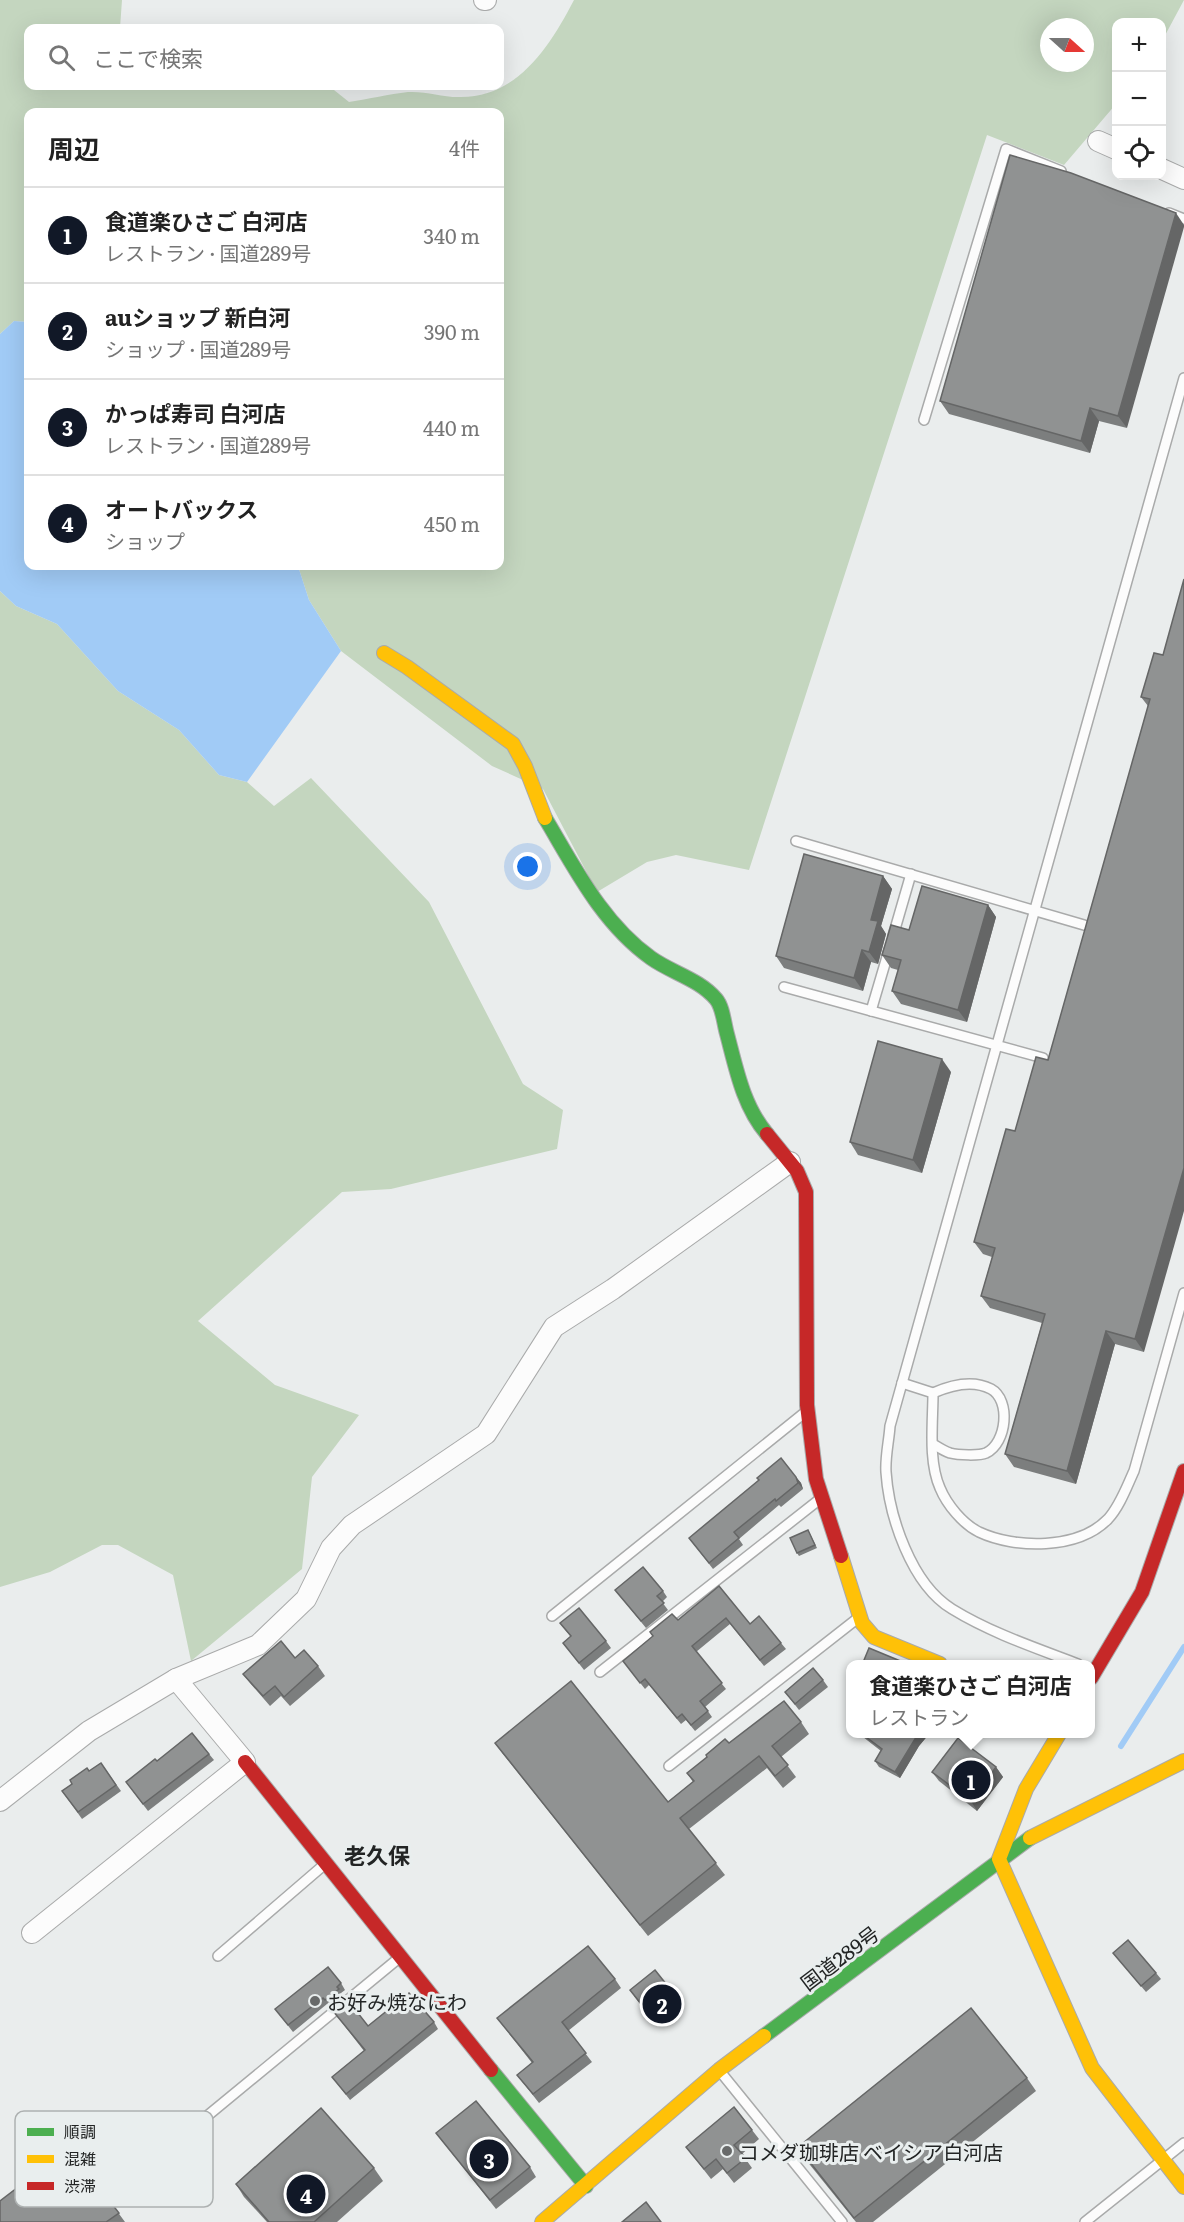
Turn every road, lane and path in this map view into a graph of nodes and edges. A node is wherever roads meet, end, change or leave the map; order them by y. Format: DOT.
graph roads {
  1 [pos="1166,171"];
  2 [pos="1072,176"];
  3 [pos="1184,179"];
  4 [pos="1162,210"];
  5 [pos="1184,219"];
  6 [pos="1184,378"];
  7 [pos="924,420"];
  8 [pos="384,653"];
  9 [pos="796,841"];
  10 [pos="911,874"];
  11 [pos="1036,910"];
  12 [pos="1084,925"];
  13 [pos="784,987"];
  14 [pos="871,1011"];
  15 [pos="998,1045"];
  16 [pos="1043,1058"];
  17 [pos="790,1162"];
  18 [pos="1184,1293"];
  19 [pos="902,1383"];
  20 [pos="933,1394"];
  21 [pos="808,1411"];
  22 [pos="933,1444"];
  23 [pos="1184,1471"];
  24 [pos="822,1497"];
  25 [pos="552,1616"];
  26 [pos="860,1617"];
  27 [pos="928,1660"];
  28 [pos="1065,1660"];
  29 [pos="1095,1668"];
  30 [pos="600,1672"];
  31 [pos="176,1679"];
  32 [pos="1057,1738"];
  33 [pos="1184,1761"];
  34 [pos="245,1762"];
  35 [pos="669,1766"];
  36 [pos="0,1801"];
  37 [pos="999,1859"];
  38 [pos="327,1862"];
  39 [pos="32,1933"];
  40 [pos="218,1956"];
  41 [pos="400,1957"];
  42 [pos="720,2070"];
  43 [pos="213,2111"];
  44 [pos="1184,2143"];
  45 [pos="1163,2160"];
  46 [pos="586,2186"];
  47 [pos="1184,2187"];
  48 [pos="542,2222"];
  49 [pos="842,2222"];
  50 [pos="1085,2222"];
  1 -- 3 [label="street"];
  2 -- 7 [label="lane"];
  4 -- 5 [label="lane"];
  6 -- 11 [label="lane"];
  8 -- 17 [label="main road"];
  9 -- 10 [label="lane"];
  10 -- 11 [label="lane"];
  10 -- 14 [label="lane"];
  11 -- 12 [label="lane"];
  11 -- 15 [label="lane"];
  13 -- 14 [label="lane"];
  14 -- 15 [label="lane"];
  15 -- 16 [label="lane"];
  15 -- 19 [label="lane"];
  17 -- 21 [label="main road"];
  17 -- 31 [label="street"];
  18 -- 22 [label="lane"];
  19 -- 20 [label="lane"];
  19 -- 28 [label="lane"];
  20 -- 22 [label="lane"];
  20 -- 22 [label="lane"];
  21 -- 24 [label="main road"];
  21 -- 25 [label="lane"];
  23 -- 29 [label="main road"];
  24 -- 26 [label="main road"];
  24 -- 30 [label="lane"];
  26 -- 27 [label="main road"];
  26 -- 35 [label="lane"];
  31 -- 34 [label="street"];
  31 -- 36 [label="street"];
  32 -- 37 [label="main road"];
  33 -- 37 [label="main road, 国道289号"];
  34 -- 38 [label="main road"];
  34 -- 39 [label="street"];
  37 -- 42 [label="main road, 国道289号"];
  37 -- 45 [label="main road"];
  38 -- 40 [label="lane"];
  38 -- 41 [label="main road"];
  41 -- 43 [label="lane"];
  41 -- 46 [label="main road"];
  42 -- 46 [label="main road, 国道289号"];
  42 -- 49 [label="lane"];
  44 -- 45 [label="lane"];
  45 -- 47 [label="main road"];
  45 -- 50 [label="lane"];
  46 -- 48 [label="main road, 国道289号"];
}
